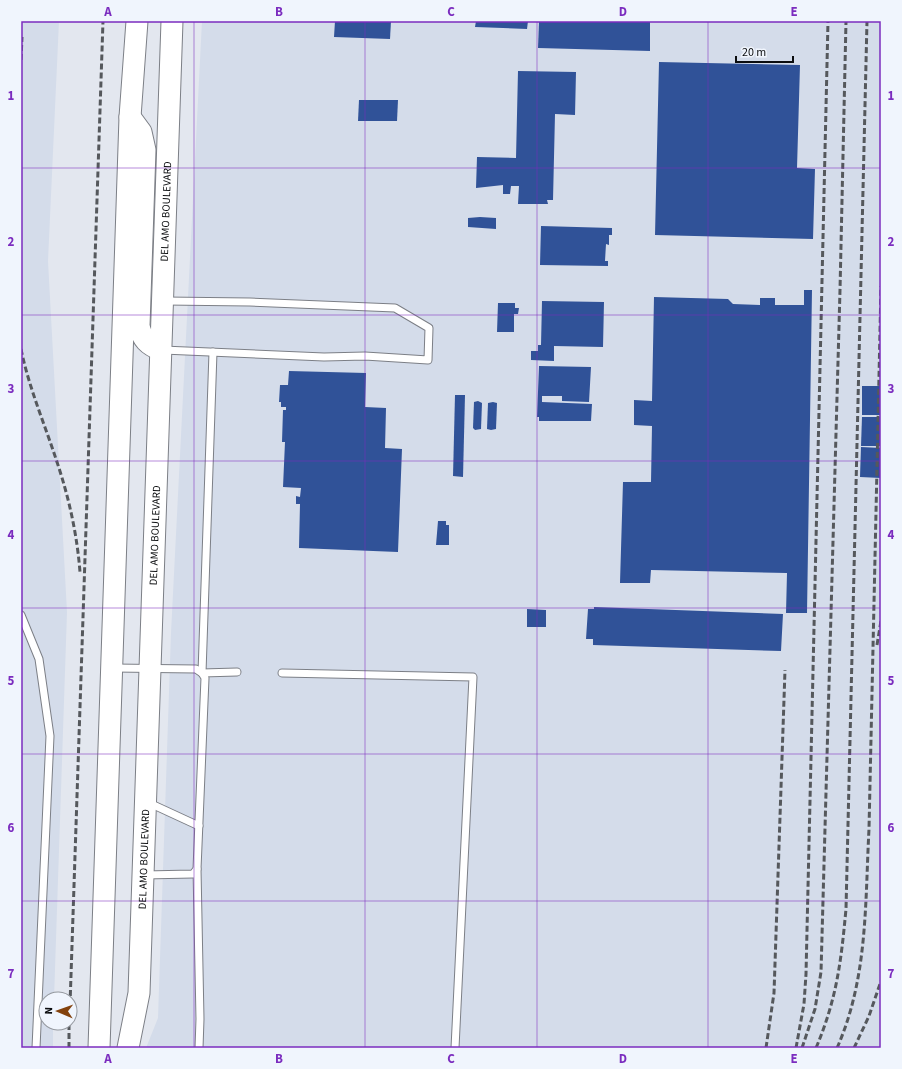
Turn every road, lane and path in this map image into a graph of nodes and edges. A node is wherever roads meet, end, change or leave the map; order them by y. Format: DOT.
graph roads {
  1 [pos="136,21"];
  2 [pos="172,21"];
  3 [pos="130,116"];
  4 [pos="162,301"];
  5 [pos="161,350"];
  6 [pos="213,352"];
  7 [pos="21,615"];
  8 [pos="111,668"];
  9 [pos="150,669"];
  10 [pos="237,672"];
  11 [pos="202,673"];
  12 [pos="282,673"];
  13 [pos="145,801"];
  14 [pos="199,826"];
  15 [pos="197,869"];
  16 [pos="143,875"];
  17 [pos="36,1048"];
  18 [pos="99,1048"];
  19 [pos="128,1048"];
  20 [pos="199,1048"];
  21 [pos="455,1048"];
  1 -- 3 [label="main road"];
  2 -- 4 [label="main road, DEL AMO BOULEVARD"];
  3 -- 5 [label="main road"];
  3 -- 8 [label="main road"];
  4 -- 5 [label="main road, DEL AMO BOULEVARD"];
  4 -- 6 [label="lane"];
  5 -- 6 [label="lane"];
  5 -- 9 [label="main road, DEL AMO BOULEVARD"];
  6 -- 11 [label="lane"];
  7 -- 17 [label="lane"];
  8 -- 9 [label="lane"];
  8 -- 18 [label="main road"];
  9 -- 11 [label="lane"];
  9 -- 13 [label="main road, DEL AMO BOULEVARD"];
  10 -- 11 [label="lane"];
  11 -- 14 [label="lane"];
  12 -- 21 [label="lane"];
  13 -- 14 [label="lane"];
  13 -- 16 [label="main road, DEL AMO BOULEVARD"];
  14 -- 15 [label="lane"];
  15 -- 16 [label="lane"];
  15 -- 20 [label="lane"];
  16 -- 19 [label="main road, DEL AMO BOULEVARD"];
}
